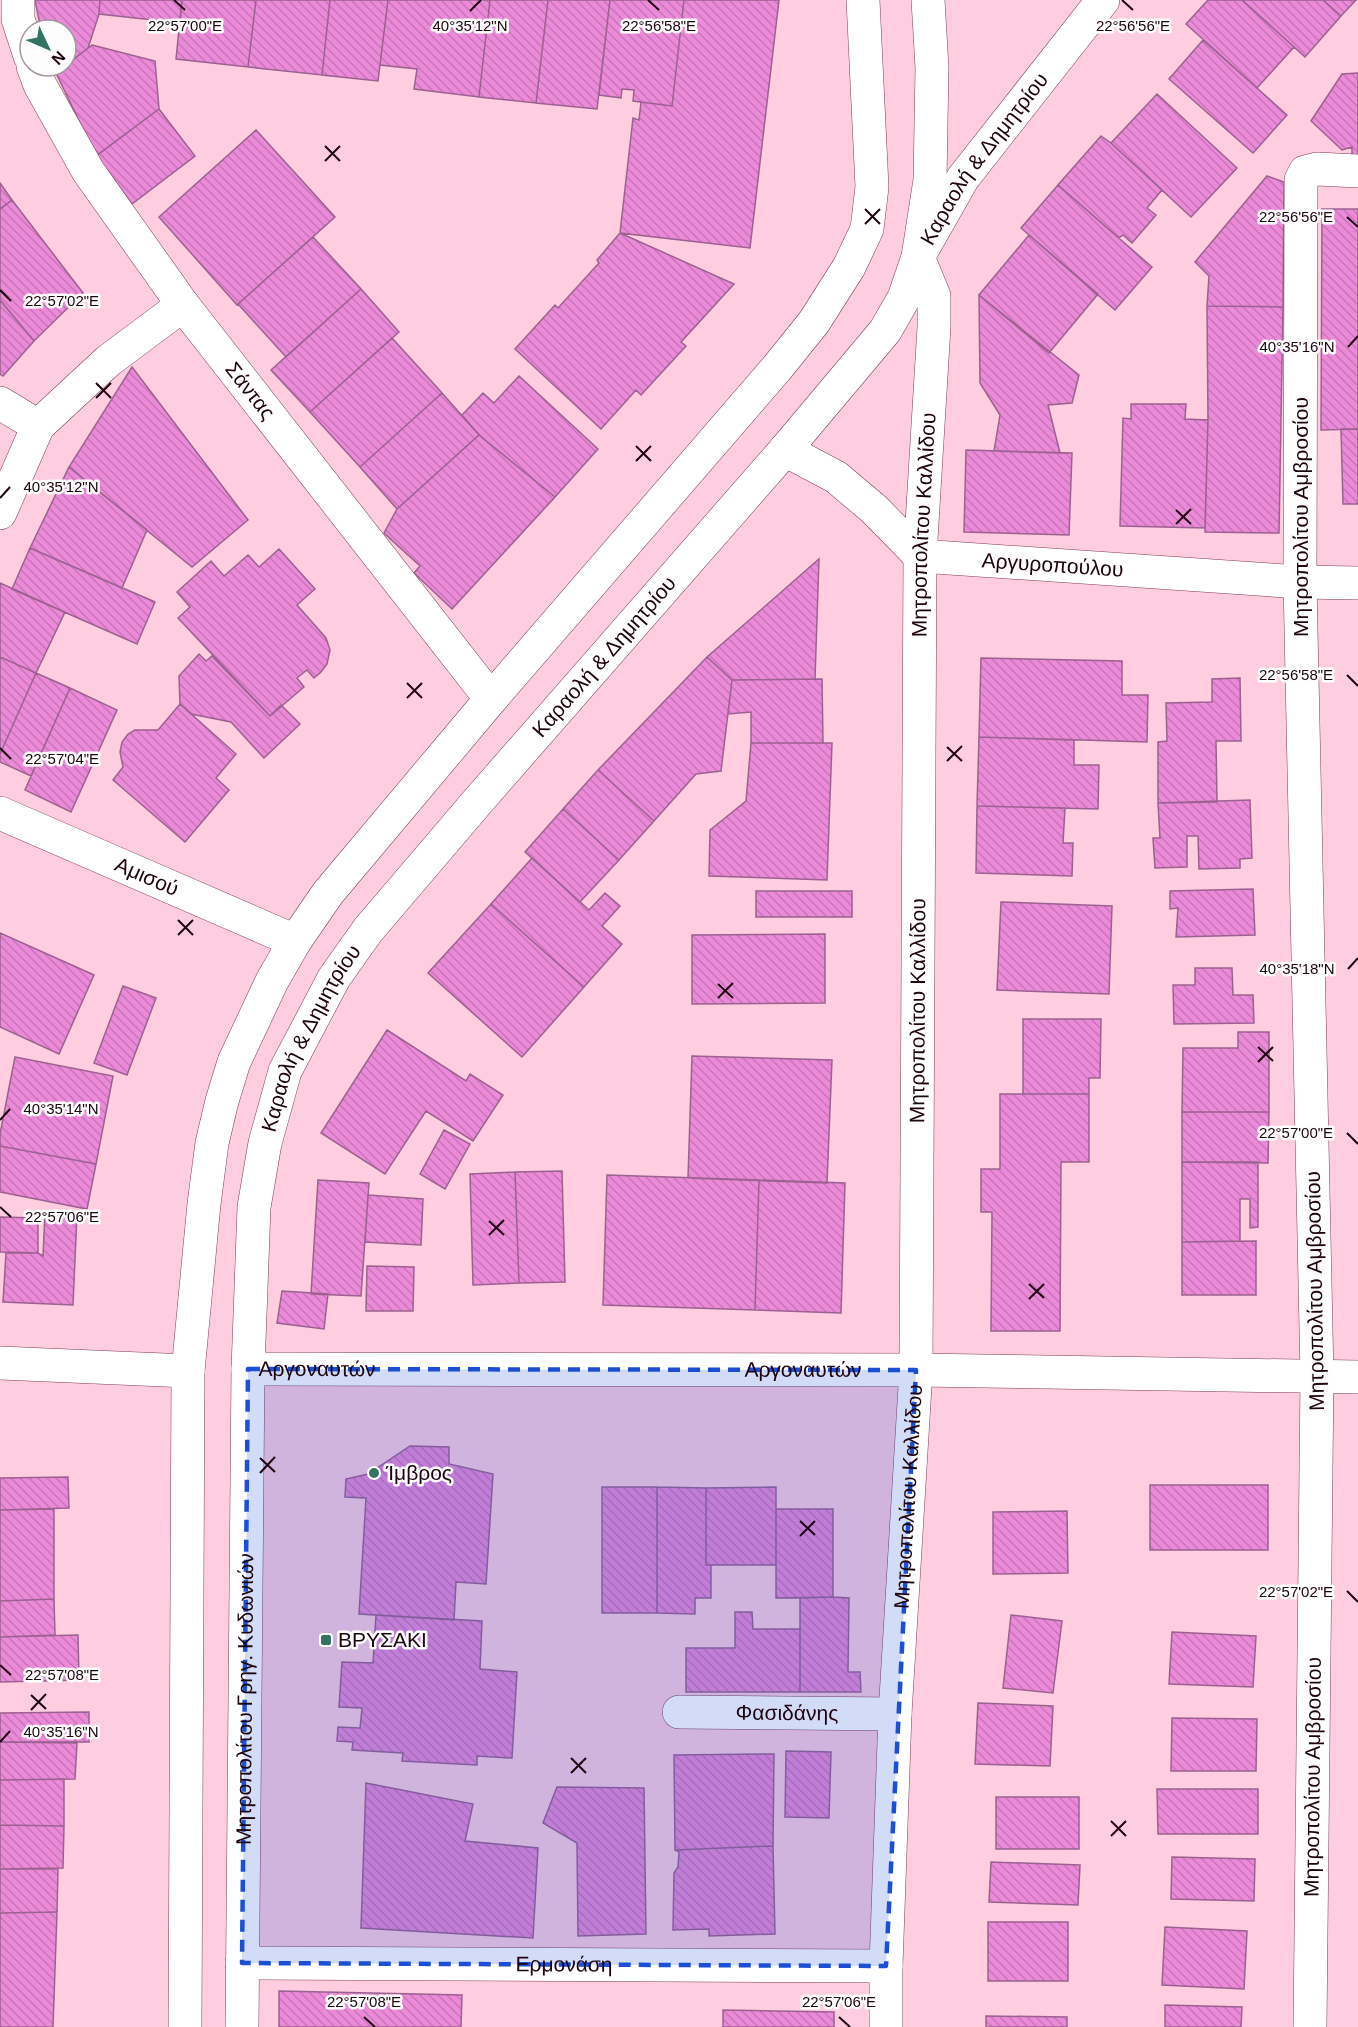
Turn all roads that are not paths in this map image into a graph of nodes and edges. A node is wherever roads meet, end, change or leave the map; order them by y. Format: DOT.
graph roads {
  1 [pos="18,0"];
  2 [pos="863,0"];
  3 [pos="928,0"];
  4 [pos="1103,0"];
  5 [pos="18,18"];
  6 [pos="37,78"];
  7 [pos="1358,171"];
  8 [pos="918,257"];
  9 [pos="183,305"];
  10 [pos="0,404"];
  11 [pos="38,426"];
  12 [pos="785,450"];
  13 [pos="0,513"];
  14 [pos="920,556"];
  15 [pos="1300,582"];
  16 [pos="1358,583"];
  17 [pos="491,699"];
  18 [pos="0,813"];
  19 [pos="295,941"];
  20 [pos="0,1363"];
  21 [pos="248,1369"];
  22 [pos="916,1370"];
  23 [pos="188,1371"];
  24 [pos="1317,1376"];
  25 [pos="1358,1377"];
  26 [pos="679,1712"];
  27 [pos="896,1714"];
  28 [pos="242,1963"];
  29 [pos="886,1965"];
  30 [pos="185,2027"];
  31 [pos="242,2027"];
  32 [pos="886,2027"];
  33 [pos="1310,2027"];
  1 -- 5 [label="street"];
  2 -- 17 [label="street"];
  3 -- 8 [label="street"];
  4 -- 8 [label="street, Καραολή & Δημητρίου"];
  6 -- 9 [label="street, Σάντας"];
  7 -- 15 [label="street, Μητροπολίτου Αμβροσίου"];
  8 -- 12 [label="street, Καραολή & Δημητρίου"];
  8 -- 14 [label="street, Μητροπολίτου Καλλίδου"];
  9 -- 11 [label="street"];
  9 -- 17 [label="street, Σάντας"];
  10 -- 11 [label="street"];
  11 -- 13 [label="street"];
  12 -- 14 [label="street"];
  12 -- 21 [label="street, Καραολή & Δημητρίου"];
  14 -- 15 [label="street, Αργυροπούλου"];
  14 -- 22 [label="street, Μητροπολίτου Καλλίδου"];
  15 -- 16 [label="street, Αργυροπούλου"];
  15 -- 24 [label="street, Μητροπολίτου Αμβροσίου"];
  17 -- 19 [label="street"];
  18 -- 19 [label="street, Αμισού"];
  19 -- 23 [label="street"];
  20 -- 23 [label="street"];
  21 -- 22 [label="street, Αργοναυτών"];
  21 -- 28 [label="street, Μητροπολίτου Γρηγ. Κυδωνιών"];
  22 -- 24 [label="street, Αργοναυτών"];
  22 -- 27 [label="street, Μητροπολίτου Καλλίδου"];
  23 -- 30 [label="street"];
  24 -- 25 [label="street, Αργοναυτών"];
  24 -- 33 [label="street, Μητροπολίτου Αμβροσίου"];
  26 -- 27 [label="street, Φασιδάνης"];
  27 -- 29 [label="street, Μητροπολίτου Καλλίδου"];
  28 -- 29 [label="street, Ερμονάση"];
  28 -- 31 [label="street, Μητροπολίτου Γρηγ. Κυδωνιών"];
  29 -- 32 [label="street, Μητροπολίτου Καλλίδου"];
}
